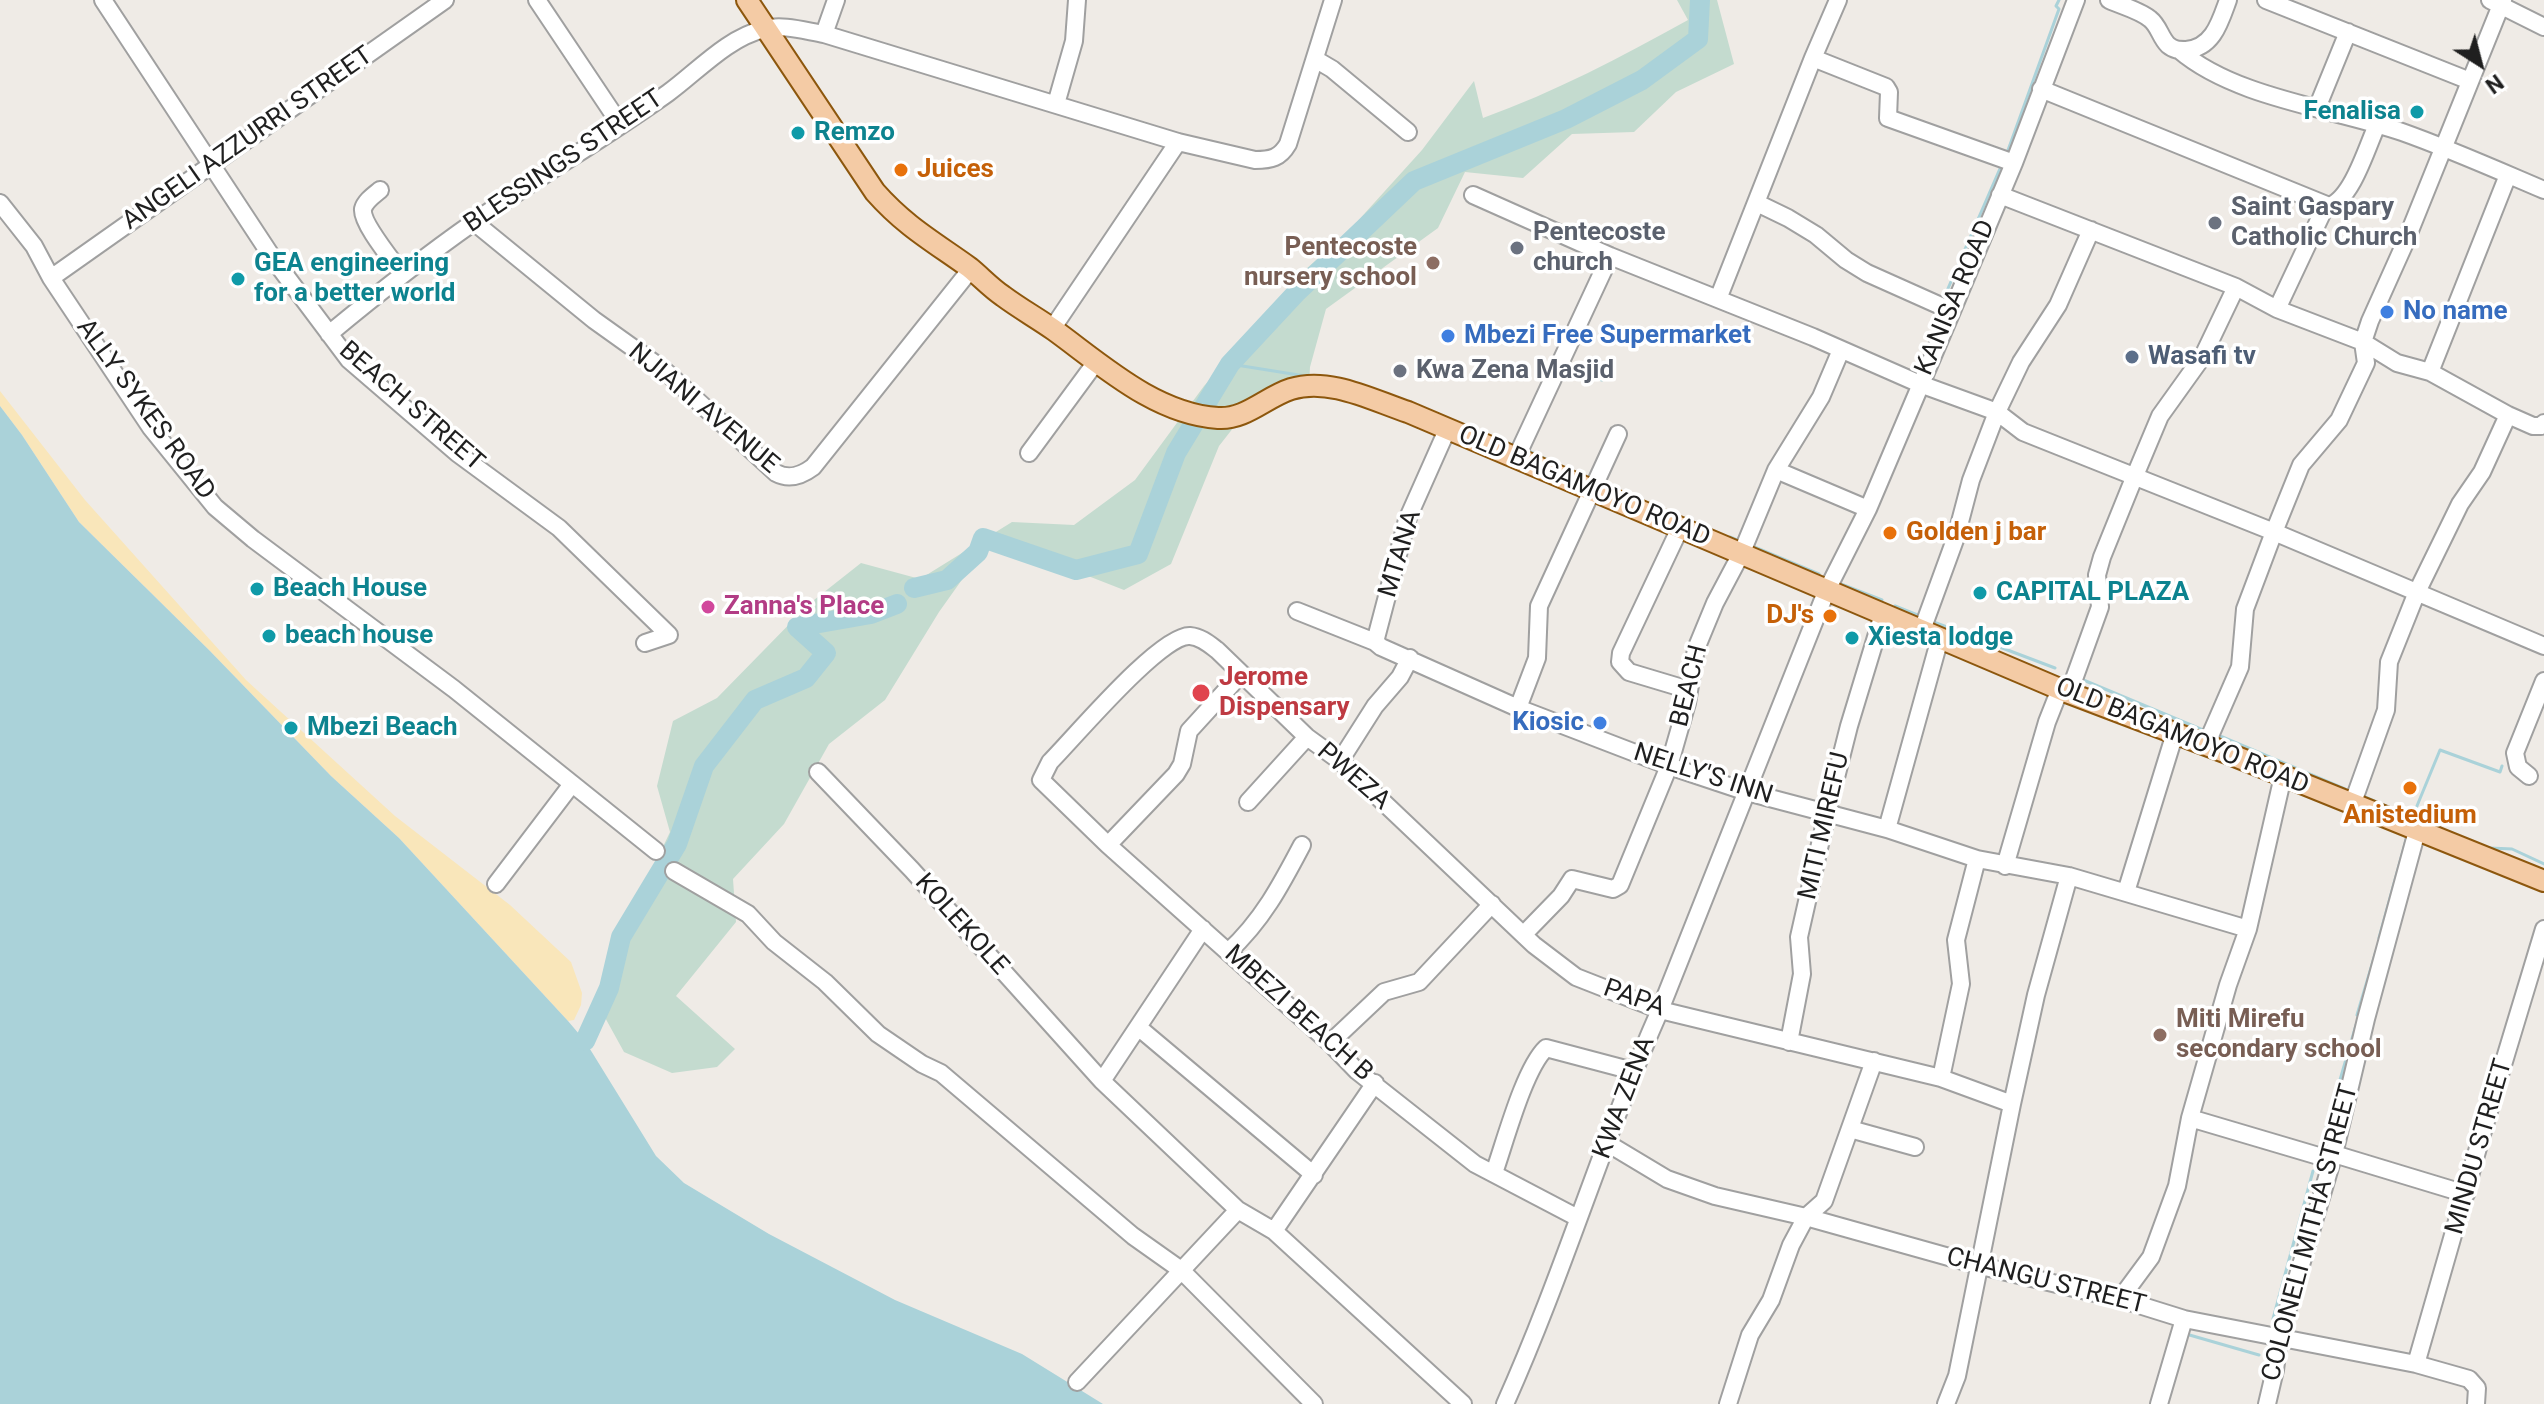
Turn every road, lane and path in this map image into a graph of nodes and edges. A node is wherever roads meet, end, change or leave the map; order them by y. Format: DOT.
graph roads {
  1 [pos="103,0"];
  2 [pos="445,0"];
  3 [pos="537,0"];
  4 [pos="747,0"];
  5 [pos="836,0"];
  6 [pos="1077,0"];
  7 [pos="1333,0"];
  8 [pos="1838,0"];
  9 [pos="2076,0"];
  10 [pos="2109,0"];
  11 [pos="2228,0"];
  12 [pos="2266,0"];
  13 [pos="2498,1"];
  14 [pos="2544,27"];
  15 [pos="766,28"];
  16 [pos="2348,32"];
  17 [pos="824,34"];
  18 [pos="2179,50"];
  19 [pos="1813,58"];
  20 [pos="1315,59"];
  21 [pos="2470,81"];
  22 [pos="2041,89"];
  23 [pos="1056,104"];
  24 [pos="2317,108"];
  25 [pos="620,124"];
  26 [pos="2377,125"];
  27 [pos="1408,132"];
  28 [pos="1178,142"];
  29 [pos="2442,149"];
  30 [pos="2014,163"];
  31 [pos="211,165"];
  32 [pos="2508,175"];
  33 [pos="380,190"];
  34 [pos="2544,190"];
  35 [pos="1473,195"];
  36 [pos="2000,195"];
  37 [pos="0,203"];
  38 [pos="1757,203"];
  39 [pos="2326,205"];
  40 [pos="474,222"];
  41 [pos="2091,230"];
  42 [pos="1610,256"];
  43 [pos="971,269"];
  44 [pos="402,274"];
  45 [pos="51,278"];
  46 [pos="2236,287"];
  47 [pos="1718,299"];
  48 [pos="2277,309"];
  49 [pos="1952,311"];
  50 [pos="1052,329"];
  51 [pos="329,334"];
  52 [pos="2363,342"];
  53 [pos="1841,350"];
  54 [pos="1096,362"];
  55 [pos="2430,372"];
  56 [pos="1920,384"];
  57 [pos="1997,412"];
  58 [pos="2508,415"];
  59 [pos="2544,423"];
  60 [pos="1447,430"];
  61 [pos="1618,434"];
  62 [pos="1029,453"];
  63 [pos="1516,458"];
  64 [pos="1776,470"];
  65 [pos="2134,478"];
  66 [pos="1591,492"];
  67 [pos="1868,509"];
  68 [pos="1680,528"];
  69 [pos="2274,532"];
  70 [pos="1742,552"];
  71 [pos="1826,592"];
  72 [pos="2417,592"];
  73 [pos="1297,611"];
  74 [pos="1883,614"];
  75 [pos="1931,634"];
  76 [pos="1375,642"];
  77 [pos="645,643"];
  78 [pos="2544,646"];
  79 [pos="1410,658"];
  80 [pos="1241,674"];
  81 [pos="2544,681"];
  82 [pos="1689,690"];
  83 [pos="2064,691"];
  84 [pos="1518,708"];
  85 [pos="2175,733"];
  86 [pos="1307,737"];
  87 [pos="2206,745"];
  88 [pos="1340,761"];
  89 [pos="1669,766"];
  90 [pos="818,772"];
  91 [pos="2283,776"];
  92 [pos="2529,776"];
  93 [pos="1041,780"];
  94 [pos="572,784"];
  95 [pos="1747,792"];
  96 [pos="1248,802"];
  97 [pos="2352,805"];
  98 [pos="1827,813"];
  99 [pos="1887,829"];
  100 [pos="2417,831"];
  101 [pos="1108,845"];
  102 [pos="1302,845"];
  103 [pos="656,851"];
  104 [pos="1977,859"];
  105 [pos="2005,866"];
  106 [pos="674,871"];
  107 [pos="2069,876"];
  108 [pos="2544,881"];
  109 [pos="496,884"];
  110 [pos="2126,892"];
  111 [pos="1492,904"];
  112 [pos="1203,929"];
  113 [pos="2248,929"];
  114 [pos="2544,929"];
  115 [pos="1524,934"];
  116 [pos="1228,952"];
  117 [pos="1660,1010"];
  118 [pos="1138,1027"];
  119 [pos="1789,1042"];
  120 [pos="1330,1043"];
  121 [pos="1874,1061"];
  122 [pos="1633,1071"];
  123 [pos="1941,1078"];
  124 [pos="1102,1081"];
  125 [pos="1375,1083"];
  126 [pos="2012,1104"];
  127 [pos="2190,1118"];
  128 [pos="1850,1129"];
  129 [pos="1607,1143"];
  130 [pos="1915,1147"];
  131 [pos="2333,1157"];
  132 [pos="1494,1173"];
  133 [pos="1314,1175"];
  134 [pos="2466,1194"];
  135 [pos="1238,1210"];
  136 [pos="1806,1217"];
  137 [pos="1578,1218"];
  138 [pos="1274,1231"];
  139 [pos="1981,1266"];
  140 [pos="1181,1270"];
  141 [pos="2120,1299"];
  142 [pos="2184,1319"];
  143 [pos="2279,1339"];
  144 [pos="2416,1364"];
  145 [pos="1077,1382"];
  146 [pos="1314,1404"];
  147 [pos="1463,1404"];
  148 [pos="1505,1404"];
  149 [pos="1728,1404"];
  150 [pos="1946,1404"];
  151 [pos="2159,1404"];
  152 [pos="2267,1404"];
  153 [pos="2476,1404"];
  1 -- 31 [label="street, BEACH STREET"];
  2 -- 31 [label="street, ANGELI AZZURRI STREET"];
  3 -- 25 [label="street"];
  4 -- 15 [label="main road, OLD BAGAMOYO ROAD"];
  5 -- 17 [label="street"];
  6 -- 23 [label="street"];
  7 -- 20 [label="street"];
  8 -- 19 [label="street"];
  9 -- 22 [label="street, KANISA ROAD"];
  10 -- 18 [label="street"];
  11 -- 18 [label="street"];
  12 -- 16 [label="street"];
  13 -- 14 [label="street"];
  13 -- 21 [label="street"];
  15 -- 17 [label="street"];
  15 -- 25 [label="street, BLESSINGS STREET"];
  15 -- 43 [label="main road, OLD BAGAMOYO ROAD"];
  16 -- 21 [label="street"];
  16 -- 24 [label="street"];
  17 -- 23 [label="street"];
  18 -- 24 [label="street"];
  19 -- 30 [label="street"];
  19 -- 38 [label="street"];
  20 -- 27 [label="street"];
  20 -- 28 [label="street"];
  21 -- 29 [label="street"];
  22 -- 30 [label="street, KANISA ROAD"];
  22 -- 39 [label="street"];
  23 -- 28 [label="street"];
  24 -- 26 [label="street"];
  25 -- 40 [label="street, BLESSINGS STREET"];
  26 -- 29 [label="street"];
  26 -- 39 [label="street"];
  28 -- 50 [label="street"];
  29 -- 32 [label="street"];
  29 -- 52 [label="street"];
  30 -- 36 [label="street, KANISA ROAD"];
  31 -- 45 [label="street, ANGELI AZZURRI STREET"];
  31 -- 51 [label="street, BEACH STREET"];
  32 -- 34 [label="street"];
  32 -- 55 [label="street"];
  33 -- 44 [label="street"];
  35 -- 42 [label="street"];
  36 -- 41 [label="street"];
  36 -- 49 [label="street, KANISA ROAD"];
  37 -- 45 [label="street, ALLY SYKES ROAD"];
  38 -- 47 [label="street"];
  38 -- 49 [label="street"];
  39 -- 48 [label="street"];
  40 -- 43 [label="street, NJIANI AVENUE"];
  40 -- 44 [label="street, BLESSINGS STREET"];
  41 -- 46 [label="street"];
  41 -- 57 [label="street"];
  42 -- 47 [label="street"];
  42 -- 63 [label="street"];
  43 -- 50 [label="main road, OLD BAGAMOYO ROAD"];
  44 -- 51 [label="street, BLESSINGS STREET"];
  45 -- 94 [label="street, ALLY SYKES ROAD"];
  46 -- 48 [label="street"];
  46 -- 65 [label="street"];
  47 -- 53 [label="street"];
  48 -- 52 [label="street"];
  49 -- 56 [label="street, KANISA ROAD"];
  50 -- 54 [label="main road, OLD BAGAMOYO ROAD"];
  51 -- 77 [label="street, BEACH STREET"];
  52 -- 55 [label="street"];
  52 -- 69 [label="street"];
  53 -- 56 [label="street"];
  53 -- 64 [label="street, BEACH"];
  54 -- 60 [label="main road, OLD BAGAMOYO ROAD"];
  54 -- 62 [label="street"];
  55 -- 58 [label="street"];
  56 -- 57 [label="street"];
  56 -- 67 [label="street, KANISA ROAD"];
  57 -- 65 [label="street"];
  57 -- 75 [label="street"];
  58 -- 59 [label="street"];
  58 -- 72 [label="street"];
  60 -- 63 [label="main road, OLD BAGAMOYO ROAD"];
  60 -- 76 [label="street, MTANA"];
  61 -- 66 [label="street"];
  63 -- 66 [label="main road, OLD BAGAMOYO ROAD"];
  64 -- 67 [label="street"];
  64 -- 70 [label="street, BEACH"];
  65 -- 69 [label="street"];
  65 -- 83 [label="street"];
  66 -- 68 [label="main road, OLD BAGAMOYO ROAD"];
  66 -- 84 [label="street"];
  67 -- 71 [label="street, KANISA ROAD"];
  68 -- 70 [label="main road, OLD BAGAMOYO ROAD"];
  68 -- 82 [label="street"];
  69 -- 72 [label="street"];
  69 -- 87 [label="street"];
  70 -- 71 [label="main road, OLD BAGAMOYO ROAD"];
  70 -- 82 [label="street, BEACH"];
  71 -- 74 [label="main road, OLD BAGAMOYO ROAD"];
  71 -- 95 [label="street"];
  72 -- 78 [label="street"];
  72 -- 97 [label="street"];
  73 -- 76 [label="street"];
  74 -- 75 [label="main road, OLD BAGAMOYO ROAD"];
  74 -- 98 [label="street, MITI MIREFU"];
  75 -- 83 [label="main road, OLD BAGAMOYO ROAD"];
  75 -- 99 [label="street"];
  76 -- 79 [label="street"];
  79 -- 84 [label="street, NELLY'S INN"];
  79 -- 88 [label="street"];
  80 -- 86 [label="street, PWEZA"];
  80 -- 93 [label="street, PWEZA"];
  80 -- 101 [label="street"];
  81 -- 92 [label="street"];
  82 -- 89 [label="street, BEACH"];
  83 -- 85 [label="main road, OLD BAGAMOYO ROAD"];
  83 -- 105 [label="street"];
  84 -- 89 [label="street, NELLY'S INN"];
  85 -- 87 [label="main road, OLD BAGAMOYO ROAD"];
  85 -- 110 [label="street"];
  86 -- 88 [label="street, PWEZA"];
  86 -- 96 [label="street"];
  87 -- 91 [label="main road, OLD BAGAMOYO ROAD"];
  88 -- 111 [label="street, PWEZA"];
  89 -- 95 [label="street, NELLY'S INN"];
  89 -- 115 [label="street, BEACH"];
  90 -- 124 [label="street, KOLEKOLE"];
  91 -- 97 [label="main road, OLD BAGAMOYO ROAD"];
  91 -- 113 [label="street"];
  93 -- 101 [label="street, MBEZI BEACH B"];
  94 -- 103 [label="street, ALLY SYKES ROAD"];
  94 -- 109 [label="street"];
  95 -- 98 [label="street, NELLY'S INN"];
  95 -- 117 [label="street, KWA ZENA"];
  97 -- 100 [label="main road, OLD BAGAMOYO ROAD"];
  98 -- 99 [label="street, NELLY'S INN"];
  98 -- 119 [label="street, MITI MIREFU"];
  99 -- 104 [label="street, NELLY'S INN"];
  100 -- 108 [label="main road, OLD BAGAMOYO ROAD"];
  100 -- 131 [label="street, COLONELI MITHA STREET"];
  101 -- 112 [label="street, MBEZI BEACH B"];
  102 -- 116 [label="street"];
  104 -- 105 [label="street, NELLY'S INN"];
  104 -- 123 [label="street"];
  105 -- 107 [label="street, NELLY'S INN"];
  106 -- 140 [label="street"];
  107 -- 110 [label="street, NELLY'S INN"];
  107 -- 126 [label="street"];
  110 -- 113 [label="street, NELLY'S INN"];
  111 -- 115 [label="street, PAPA"];
  111 -- 120 [label="street"];
  112 -- 116 [label="street, MBEZI BEACH B"];
  112 -- 118 [label="street"];
  113 -- 127 [label="street"];
  114 -- 134 [label="street, MINDU STREET"];
  115 -- 117 [label="street, PAPA"];
  116 -- 120 [label="street, MBEZI BEACH B"];
  117 -- 119 [label="street, PAPA"];
  117 -- 122 [label="street, KWA ZENA"];
  118 -- 124 [label="street"];
  118 -- 133 [label="street"];
  119 -- 121 [label="street, PAPA"];
  120 -- 125 [label="street, MBEZI BEACH B"];
  121 -- 123 [label="street, PAPA"];
  121 -- 128 [label="street"];
  122 -- 129 [label="street, KWA ZENA"];
  122 -- 132 [label="street"];
  123 -- 126 [label="street, PAPA"];
  124 -- 135 [label="street, KOLEKOLE"];
  125 -- 132 [label="street, MBEZI BEACH B"];
  125 -- 133 [label="street"];
  126 -- 139 [label="street"];
  127 -- 131 [label="street"];
  127 -- 141 [label="street"];
  128 -- 130 [label="street"];
  128 -- 136 [label="street"];
  129 -- 136 [label="street, CHANGU STREET"];
  129 -- 137 [label="street, KWA ZENA"];
  131 -- 134 [label="street"];
  131 -- 143 [label="street, COLONELI MITHA STREET"];
  132 -- 137 [label="street, MBEZI BEACH B"];
  133 -- 138 [label="street"];
  134 -- 144 [label="street, MINDU STREET"];
  135 -- 138 [label="street, KOLEKOLE"];
  135 -- 140 [label="street"];
  136 -- 139 [label="street, CHANGU STREET"];
  136 -- 149 [label="street"];
  137 -- 148 [label="street, KWA ZENA"];
  138 -- 147 [label="street, KOLEKOLE"];
  139 -- 141 [label="street, CHANGU STREET"];
  139 -- 150 [label="street"];
  140 -- 145 [label="street"];
  140 -- 146 [label="street"];
  141 -- 142 [label="street, CHANGU STREET"];
  142 -- 143 [label="street, CHANGU STREET"];
  142 -- 151 [label="street"];
  143 -- 144 [label="street, CHANGU STREET"];
  143 -- 152 [label="street, COLONELI MITHA STREET"];
  144 -- 153 [label="street, CHANGU STREET"];
}
